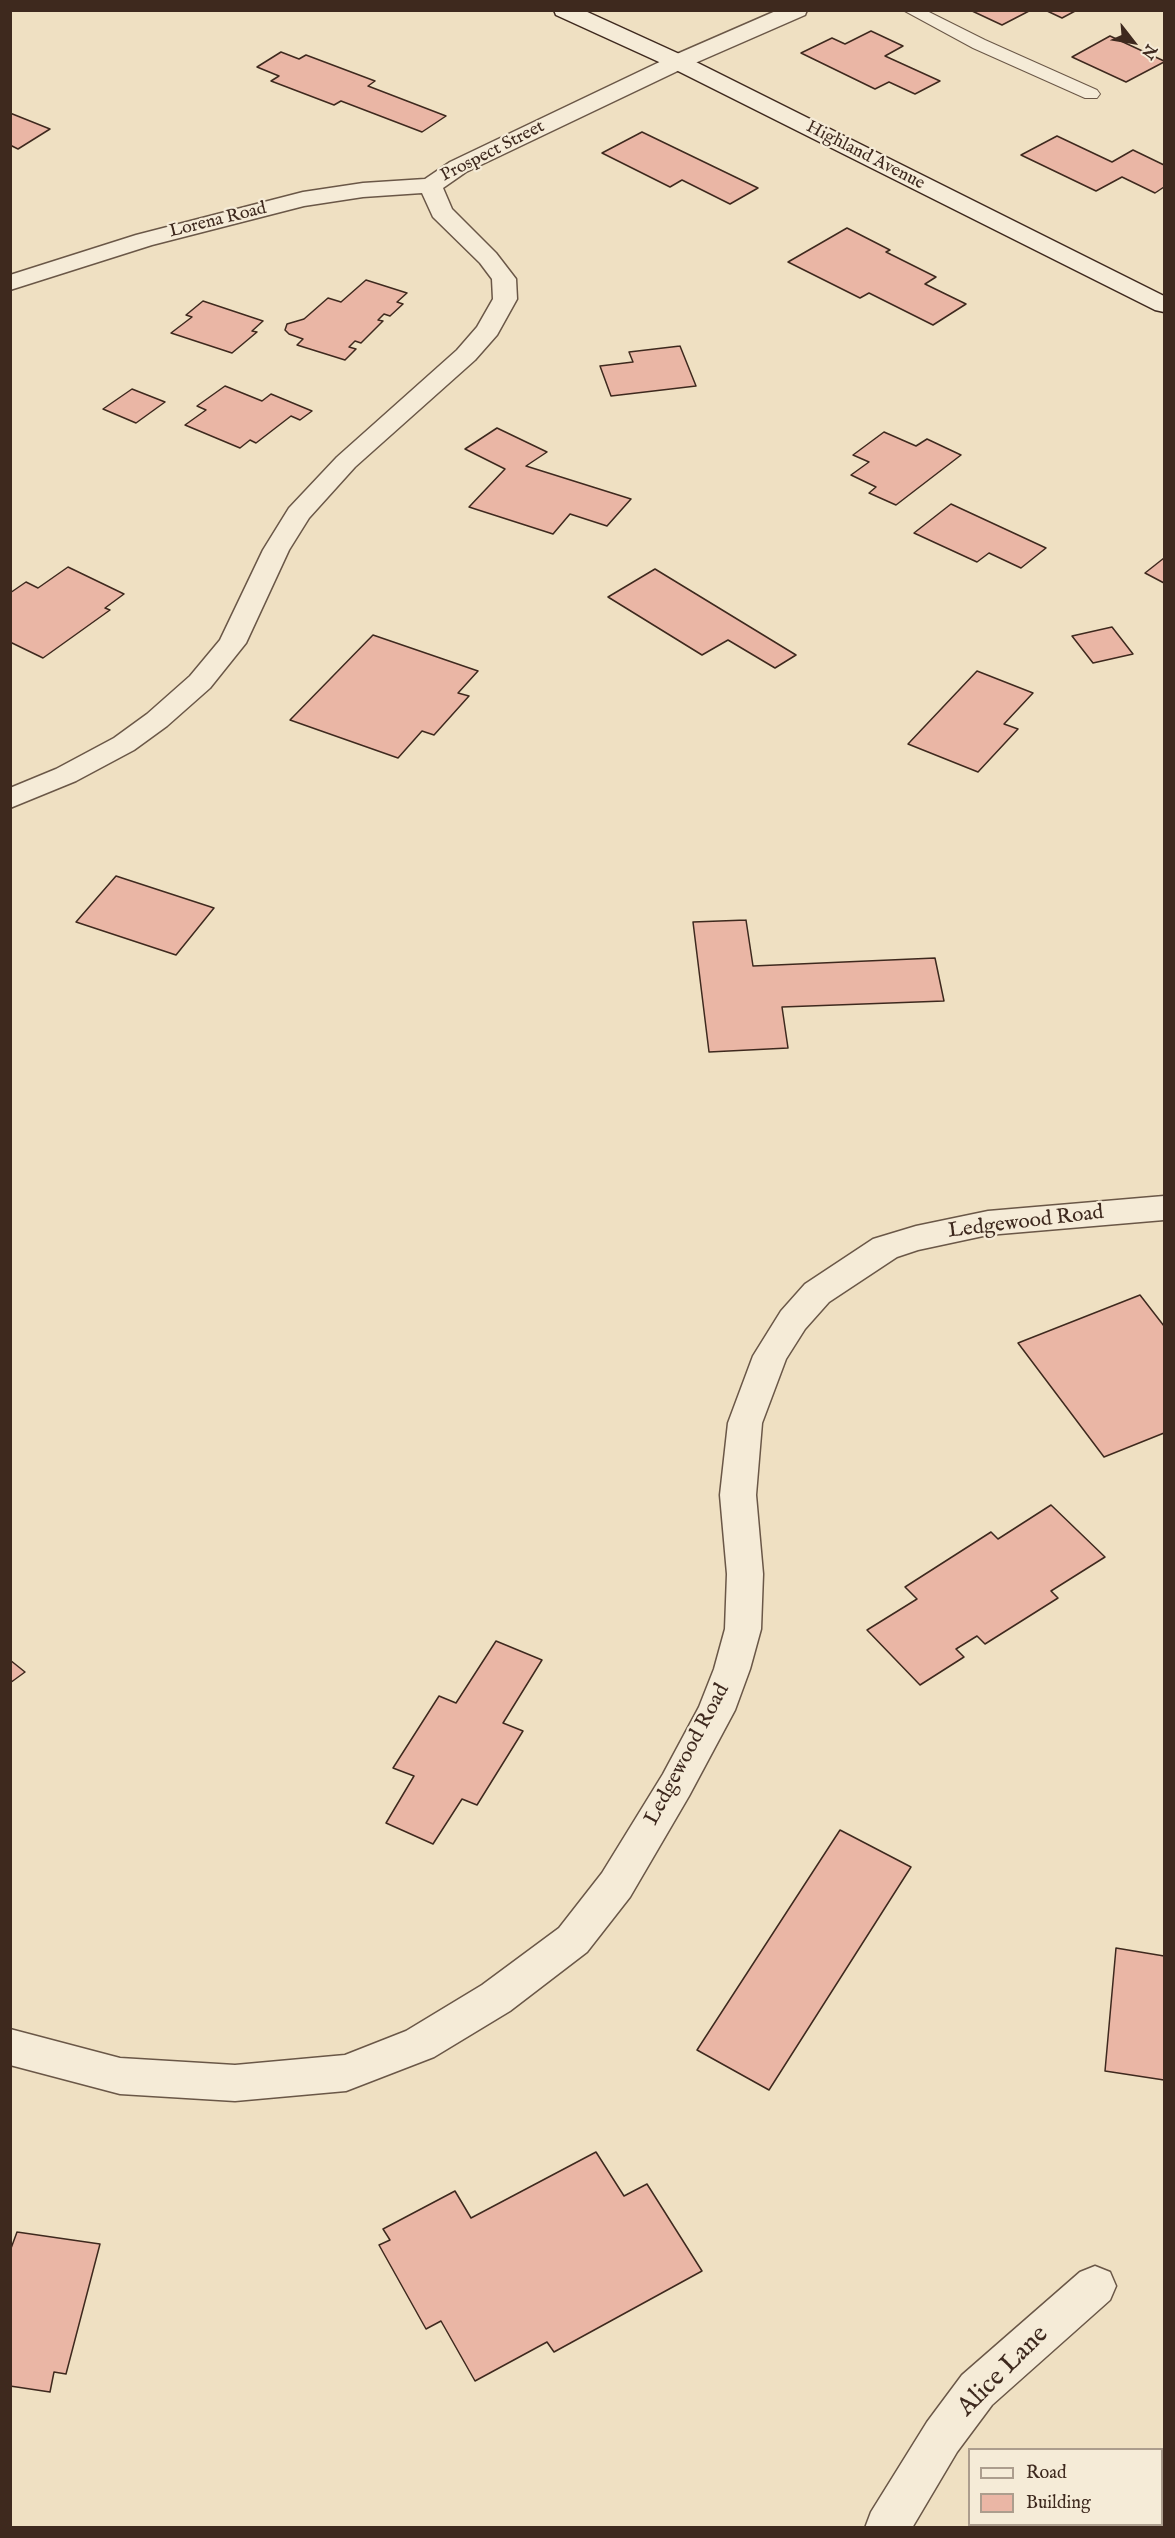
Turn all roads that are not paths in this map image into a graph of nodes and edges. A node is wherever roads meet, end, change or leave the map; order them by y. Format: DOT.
graph roads {
  1 [pos="564,10"];
  2 [pos="797,10"];
  3 [pos="911,10"];
  4 [pos="678,62"];
  5 [pos="1091,94"];
  6 [pos="431,186"];
  7 [pos="10,283"];
  8 [pos="1164,305"];
  9 [pos="10,799"];
  10 [pos="1164,1208"];
  11 [pos="10,2047"];
  12 [pos="1095,2286"];
  13 [pos="887,2528"];
  1 -- 4 [label="street, Highland Avenue"];
  2 -- 4 [label="street, Prospect Street"];
  3 -- 5 [label="lane"];
  4 -- 6 [label="street, Prospect Street"];
  4 -- 8 [label="street, Highland Avenue"];
  6 -- 7 [label="street, Lorena Road"];
  6 -- 9 [label="street, Prospect Street"];
  10 -- 11 [label="street, Ledgewood Road"];
  12 -- 13 [label="street, Alice Lane"];
}
